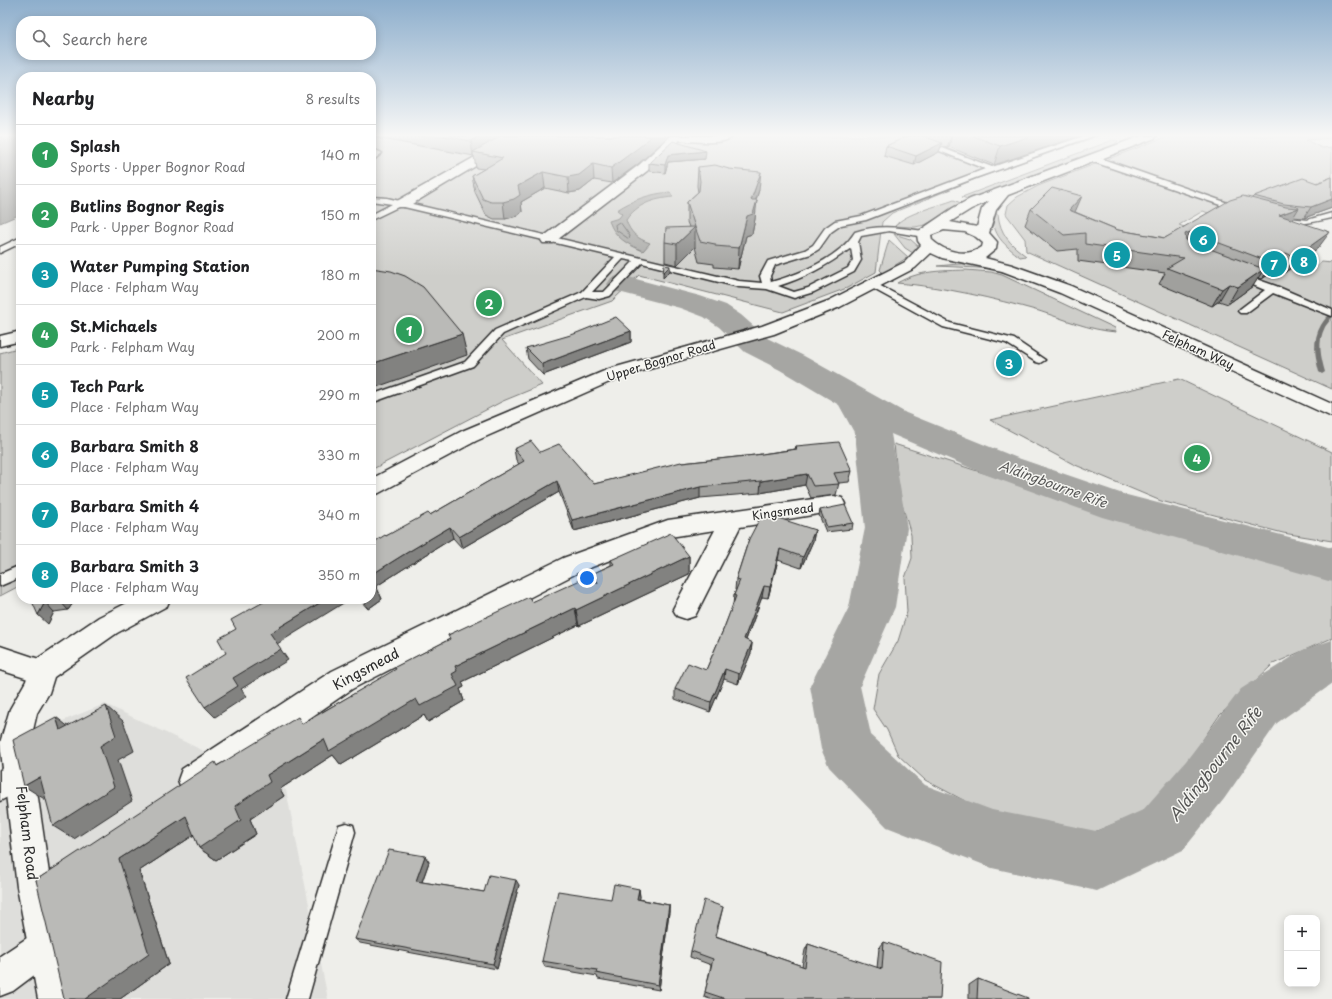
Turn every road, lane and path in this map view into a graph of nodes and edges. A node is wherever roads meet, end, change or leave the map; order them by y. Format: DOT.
graph roads {
  1 [pos="438,183"];
  2 [pos="624,183"];
  3 [pos="956,183"];
  4 [pos="1027,183"];
  5 [pos="1164,183"];
  6 [pos="1003,192"];
  7 [pos="376,200"];
  8 [pos="400,204"];
  9 [pos="1249,212"];
  10 [pos="1332,215"];
  11 [pos="376,216"];
  12 [pos="1272,218"];
  13 [pos="929,236"];
  14 [pos="984,236"];
  15 [pos="548,240"];
  16 [pos="16,242"];
  17 [pos="854,242"];
  18 [pos="0,250"];
  19 [pos="963,256"];
  20 [pos="620,257"];
  21 [pos="640,261"];
  22 [pos="910,265"];
  23 [pos="1230,272"];
  24 [pos="873,285"];
  25 [pos="768,286"];
  26 [pos="1273,288"];
  27 [pos="1065,289"];
  28 [pos="585,294"];
  29 [pos="1243,311"];
  30 [pos="1332,314"];
  31 [pos="16,337"];
  32 [pos="0,341"];
  33 [pos="1040,360"];
  34 [pos="376,397"];
  35 [pos="1332,411"];
  36 [pos="376,485"];
  37 [pos="834,504"];
  38 [pos="732,519"];
  39 [pos="16,573"];
  40 [pos="0,580"];
  41 [pos="148,604"];
  42 [pos="686,609"];
  43 [pos="0,658"];
  44 [pos="41,671"];
  45 [pos="10,780"];
  46 [pos="171,795"];
  47 [pos="346,832"];
  48 [pos="45,946"];
  49 [pos="0,978"];
  50 [pos="56,999"];
  51 [pos="297,999"];
  1 -- 8 [label="street"];
  2 -- 15 [label="street"];
  3 -- 25 [label="lane"];
  4 -- 6 [label="street"];
  5 -- 9 [label="lane"];
  6 -- 13 [label="street"];
  6 -- 14 [label="street"];
  7 -- 8 [label="lane"];
  8 -- 11 [label="lane"];
  8 -- 15 [label="lane"];
  10 -- 12 [label="lane"];
  13 -- 14 [label="street, Felpham Way"];
  13 -- 17 [label="lane"];
  13 -- 19 [label="street, Felpham Way"];
  13 -- 22 [label="street"];
  14 -- 19 [label="street"];
  14 -- 27 [label="street, Felpham Way"];
  15 -- 20 [label="lane"];
  16 -- 18 [label="lane"];
  17 -- 25 [label="lane"];
  17 -- 25 [label="lane"];
  19 -- 22 [label="street"];
  19 -- 27 [label="street, Felpham Way"];
  20 -- 21 [label="lane"];
  20 -- 28 [label="lane"];
  21 -- 25 [label="lane"];
  21 -- 28 [label="lane"];
  22 -- 24 [label="street, Upper Bognor Road"];
  23 -- 26 [label="lane"];
  24 -- 33 [label="lane"];
  24 -- 36 [label="street, Upper Bognor Road"];
  26 -- 29 [label="lane"];
  26 -- 30 [label="lane"];
  27 -- 35 [label="street, Felpham Way"];
  28 -- 34 [label="lane"];
  31 -- 32 [label="street"];
  37 -- 38 [label="street, Kingsmead"];
  38 -- 42 [label="street"];
  38 -- 46 [label="street, Kingsmead"];
  39 -- 40 [label="lane"];
  41 -- 44 [label="street"];
  43 -- 44 [label="street"];
  44 -- 45 [label="street, Felpham Road"];
  45 -- 48 [label="street, Felpham Road"];
  47 -- 51 [label="lane"];
  48 -- 49 [label="street"];
  48 -- 50 [label="street, Felpham Road"];
}
